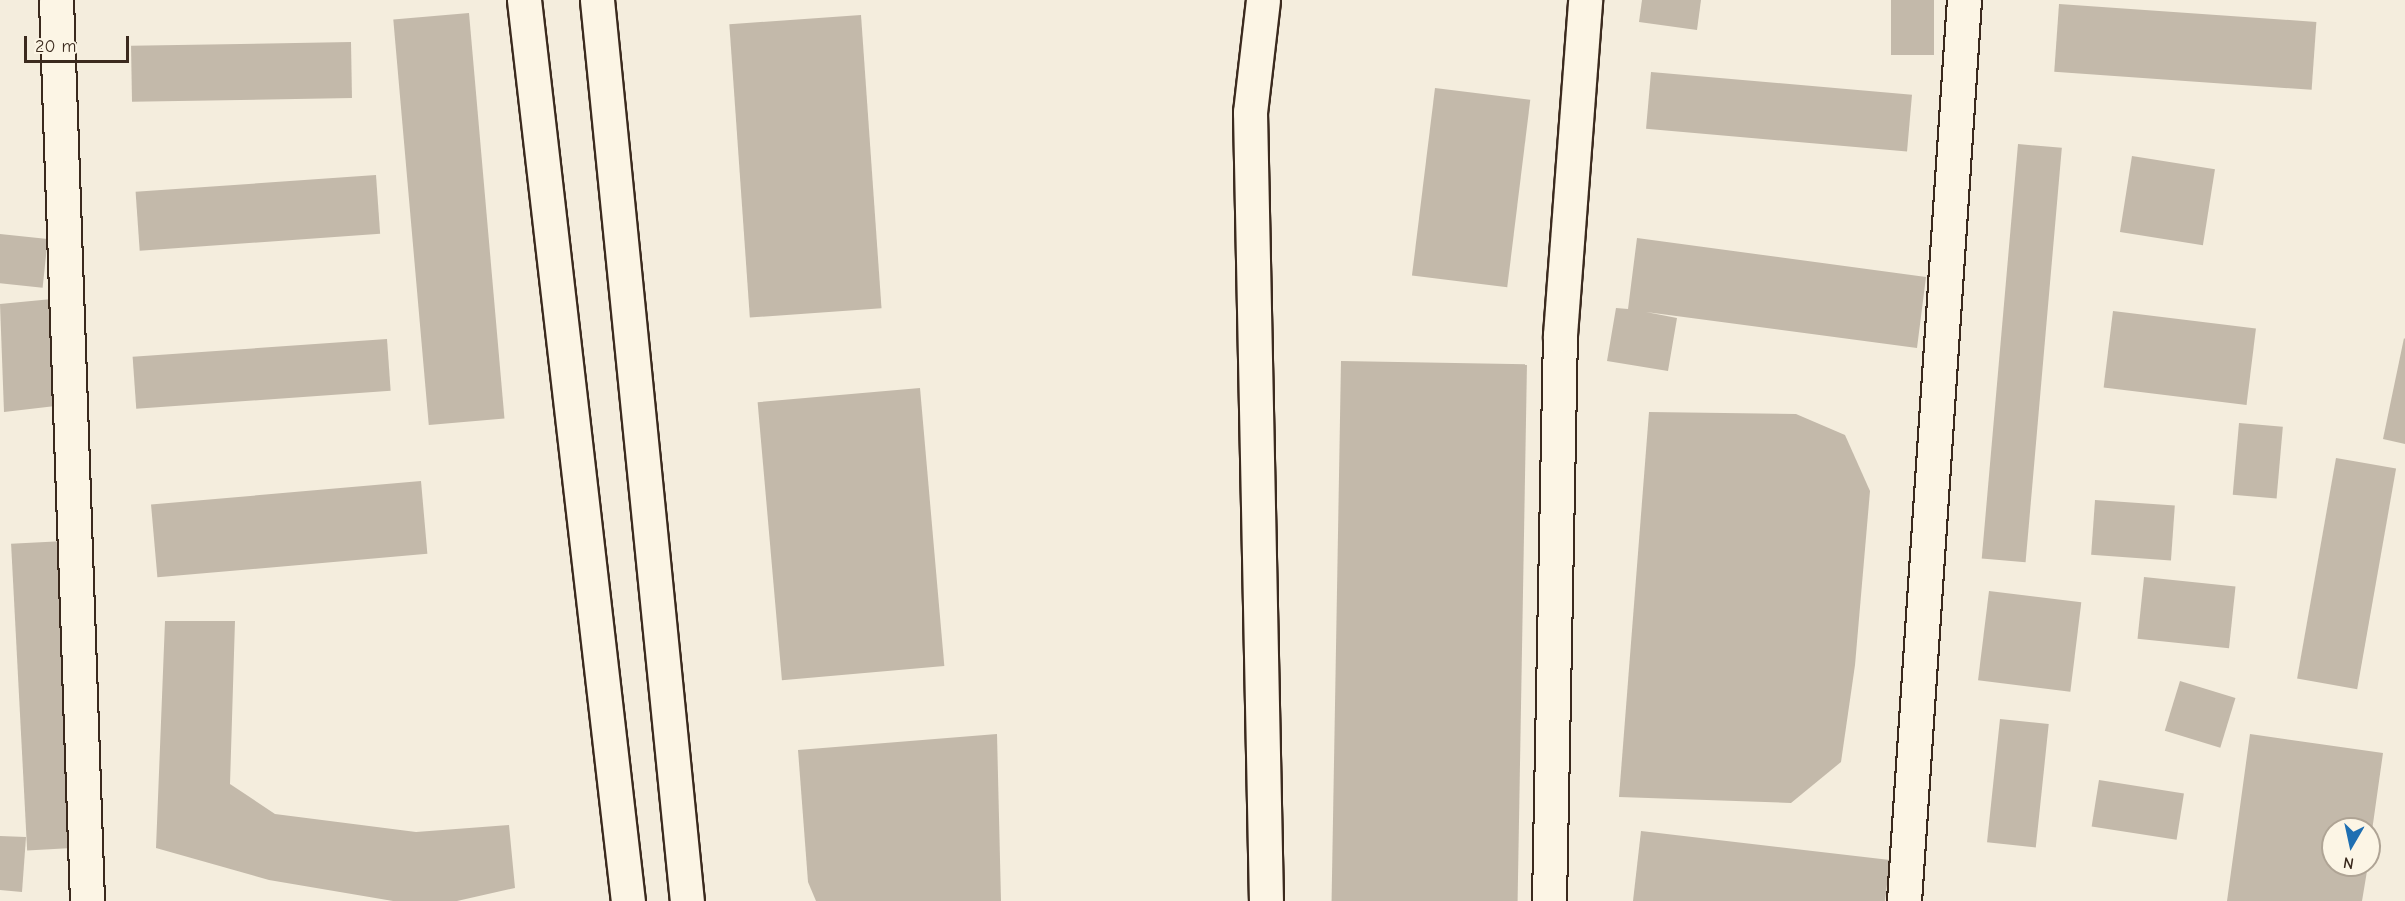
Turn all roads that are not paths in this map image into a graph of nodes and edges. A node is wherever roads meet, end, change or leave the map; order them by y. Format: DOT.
graph roads {
  1 [pos="56,0"];
  2 [pos="524,0"];
  3 [pos="597,0"];
  4 [pos="1263,0"];
  5 [pos="1585,0"];
  6 [pos="1964,0"];
  7 [pos="87,901"];
  8 [pos="628,901"];
  9 [pos="687,901"];
  10 [pos="1266,901"];
  11 [pos="1549,901"];
  12 [pos="1904,901"];
  1 -- 7 [label="street"];
  2 -- 8 [label="street"];
  3 -- 9 [label="street"];
  4 -- 10 [label="street"];
  5 -- 11 [label="street"];
  6 -- 12 [label="street"];
}
